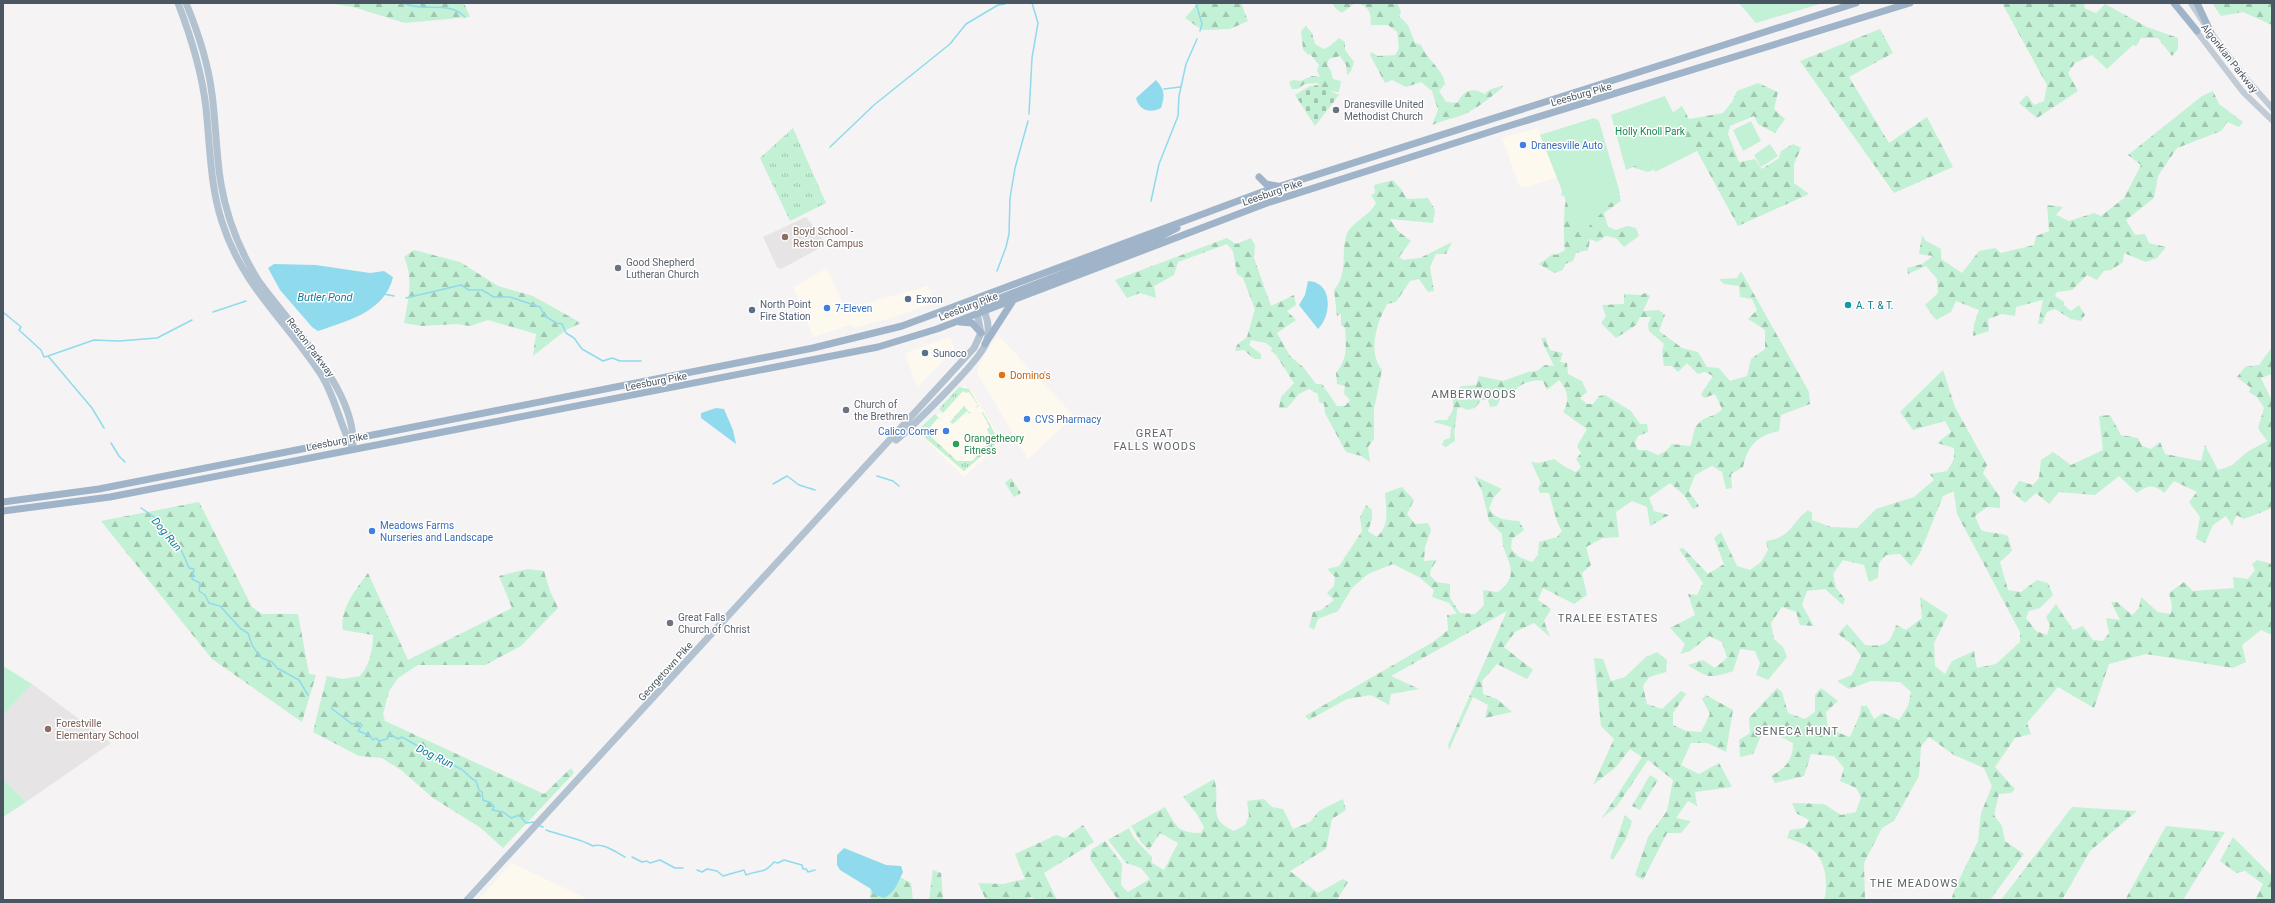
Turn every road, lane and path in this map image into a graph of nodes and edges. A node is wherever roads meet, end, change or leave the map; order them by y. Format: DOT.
graph roads {
  1 [pos="178,3"];
  2 [pos="186,3"];
  3 [pos="1856,3"];
  4 [pos="1910,3"];
  5 [pos="2174,3"];
  6 [pos="2178,3"];
  7 [pos="2191,3"];
  8 [pos="2197,3"];
  9 [pos="2197,31"];
  10 [pos="2211,32"];
  11 [pos="2272,108"];
  12 [pos="2272,120"];
  13 [pos="1281,186"];
  14 [pos="1250,196"];
  15 [pos="1211,211"];
  16 [pos="1015,298"];
  17 [pos="976,300"];
  18 [pos="983,308"];
  19 [pos="977,313"];
  20 [pos="952,323"];
  21 [pos="981,333"];
  22 [pos="985,344"];
  23 [pos="350,439"];
  24 [pos="353,449"];
  25 [pos="877,456"];
  26 [pos="3,502"];
  27 [pos="3,512"];
  28 [pos="468,900"];
  1 -- 23 [label="main road, Reston Parkway"];
  2 -- 23 [label="main road, Reston Parkway"];
  3 -- 13 [label="highway, Leesburg Pike"];
  4 -- 16 [label="highway, Leesburg Pike"];
  5 -- 9 [label="highway"];
  6 -- 9 [label="main road, Algonkian Parkway"];
  7 -- 10 [label="main road, Algonkian Parkway"];
  8 -- 10 [label="highway"];
  9 -- 12 [label="main road, Algonkian Parkway"];
  10 -- 11 [label="main road, Algonkian Parkway"];
  13 -- 14 [label="highway, Leesburg Pike"];
  13 -- 14 [label="highway"];
  14 -- 15 [label="highway, Leesburg Pike"];
  15 -- 17 [label="highway, Leesburg Pike"];
  15 -- 18 [label="highway"];
  16 -- 18 [label="highway, Leesburg Pike"];
  16 -- 22 [label="highway"];
  17 -- 18 [label="main road"];
  17 -- 23 [label="highway, Leesburg Pike"];
  18 -- 19 [label="highway, Leesburg Pike"];
  18 -- 22 [label="main road"];
  19 -- 20 [label="highway, Leesburg Pike"];
  19 -- 21 [label="main road"];
  20 -- 21 [label="highway"];
  20 -- 24 [label="highway, Leesburg Pike"];
  21 -- 25 [label="main road, Georgetown Pike"];
  22 -- 25 [label="main road, Georgetown Pike"];
  23 -- 24 [label="main road, Reston Parkway"];
  23 -- 26 [label="highway, Leesburg Pike"];
  24 -- 27 [label="highway, Leesburg Pike"];
  25 -- 28 [label="main road, Georgetown Pike"];
}
